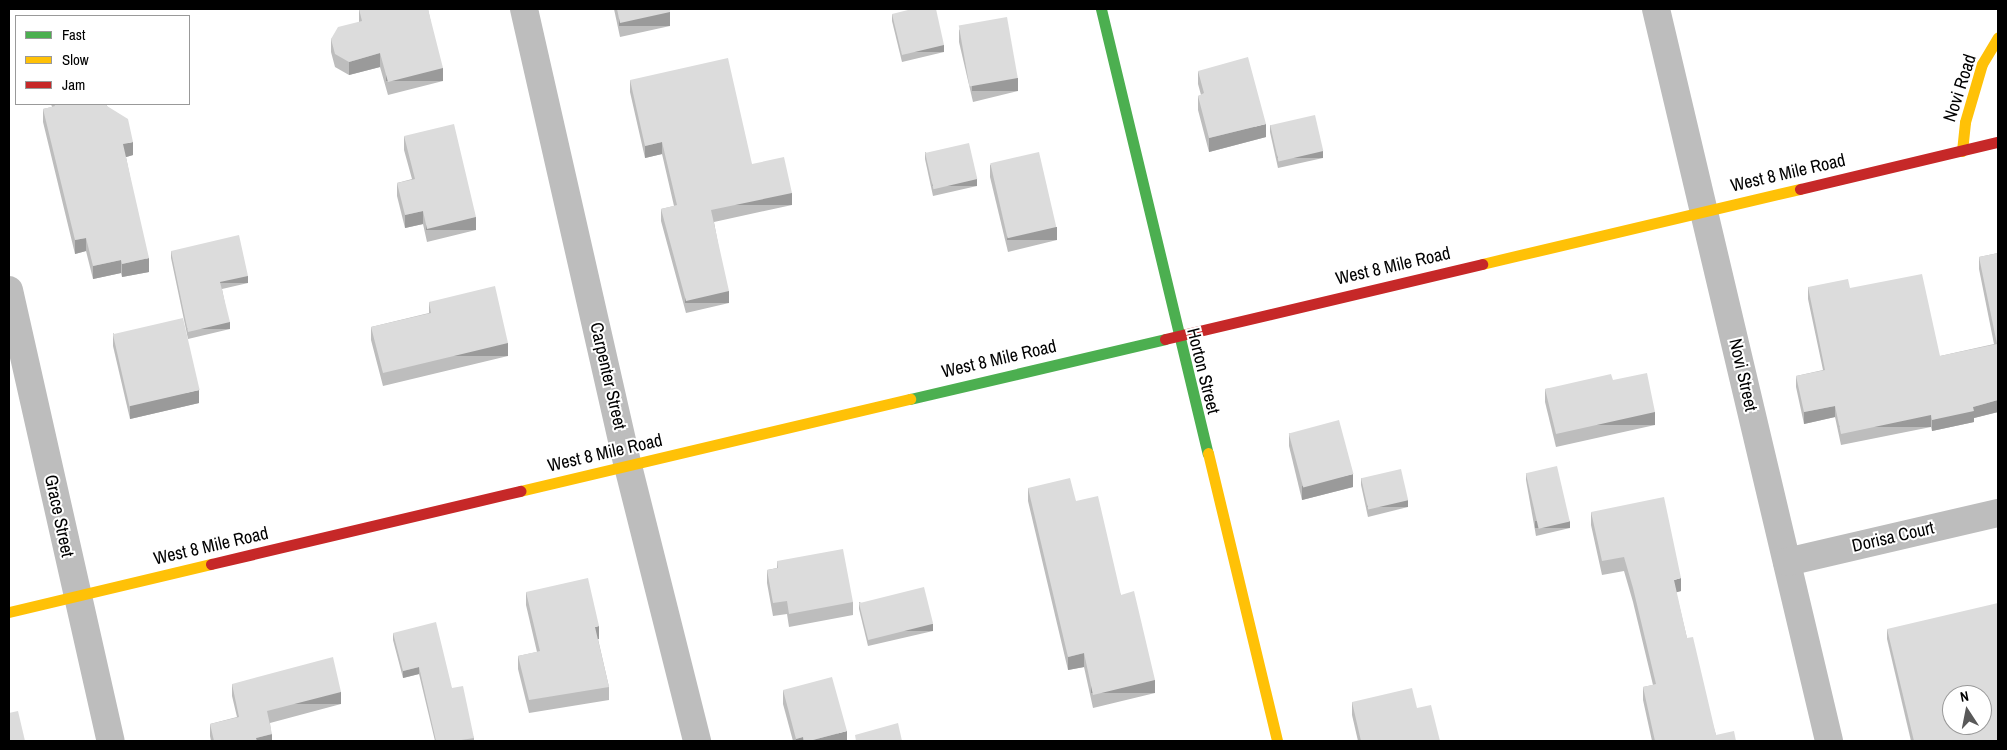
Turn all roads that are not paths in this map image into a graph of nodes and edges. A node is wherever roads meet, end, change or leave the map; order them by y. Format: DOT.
graph roads {
  1 [pos="524,9"];
  2 [pos="1101,9"];
  3 [pos="1656,9"];
  4 [pos="1998,37"];
  5 [pos="1998,142"];
  6 [pos="1962,151"];
  7 [pos="1704,211"];
  8 [pos="9,290"];
  9 [pos="1176,335"];
  10 [pos="628,466"];
  11 [pos="1998,512"];
  12 [pos="1787,562"];
  13 [pos="75,596"];
  14 [pos="9,612"];
  15 [pos="111,741"];
  16 [pos="697,741"];
  17 [pos="1277,741"];
  18 [pos="1830,741"];
  1 -- 10 [label="street, Carpenter Street"];
  2 -- 9 [label="main road, Horton Street"];
  3 -- 7 [label="street, Novi Street"];
  4 -- 6 [label="main road, Novi Road"];
  5 -- 6 [label="main road, West 8 Mile Road"];
  6 -- 7 [label="main road, West 8 Mile Road"];
  7 -- 9 [label="main road, West 8 Mile Road"];
  7 -- 12 [label="street, Novi Street"];
  8 -- 13 [label="street, Grace Street"];
  9 -- 10 [label="main road, West 8 Mile Road"];
  9 -- 17 [label="main road, Horton Street"];
  10 -- 13 [label="main road, West 8 Mile Road"];
  10 -- 16 [label="street, Carpenter Street"];
  11 -- 12 [label="street, Dorisa Court"];
  12 -- 18 [label="street, Novi Street"];
  13 -- 14 [label="main road, West 8 Mile Road"];
  13 -- 15 [label="street, Grace Street"];
}
